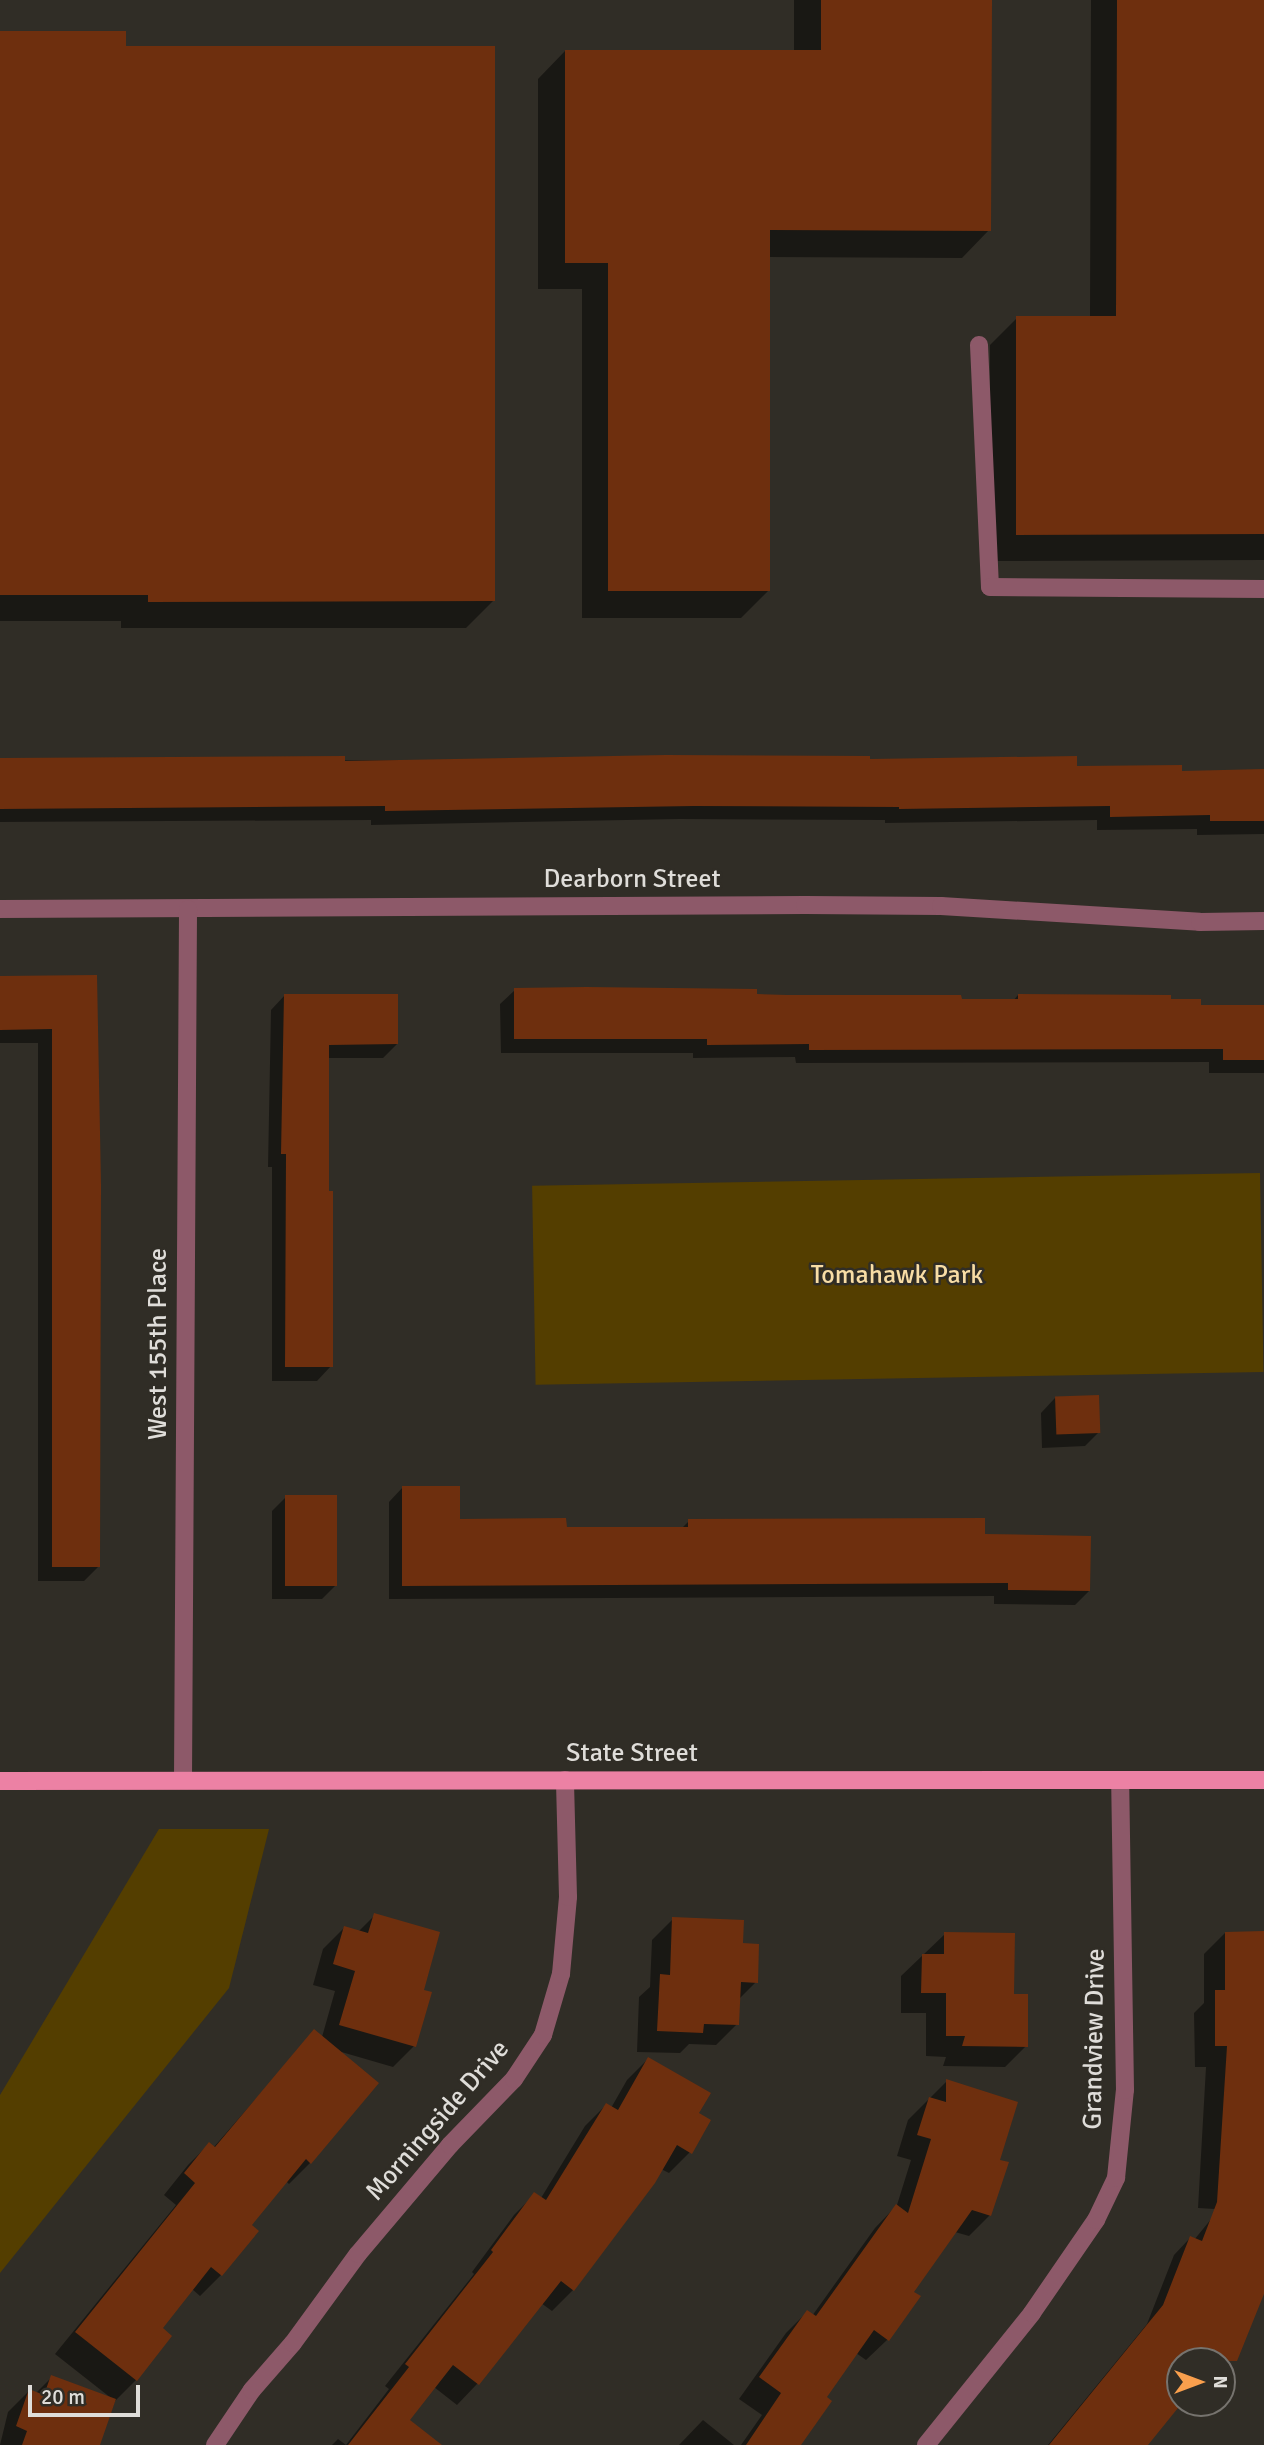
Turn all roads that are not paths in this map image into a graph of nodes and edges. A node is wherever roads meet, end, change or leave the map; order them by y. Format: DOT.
graph roads {
  1 [pos="979,345"];
  2 [pos="1264,589"];
  3 [pos="0,909"];
  4 [pos="188,909"];
  5 [pos="1264,922"];
  6 [pos="183,1780"];
  7 [pos="565,1780"];
  8 [pos="1264,1780"];
  9 [pos="0,1781"];
  10 [pos="1120,1781"];
  11 [pos="215,2445"];
  12 [pos="926,2445"];
  1 -- 2 [label="street"];
  3 -- 4 [label="street, Dearborn Street"];
  4 -- 5 [label="street, Dearborn Street"];
  4 -- 6 [label="street, West 155th Place"];
  6 -- 7 [label="main road, State Street"];
  6 -- 9 [label="main road, State Street"];
  7 -- 10 [label="main road, State Street"];
  7 -- 11 [label="street, Morningside Drive"];
  8 -- 10 [label="main road, State Street"];
  10 -- 12 [label="street, Grandview Drive"];
}
